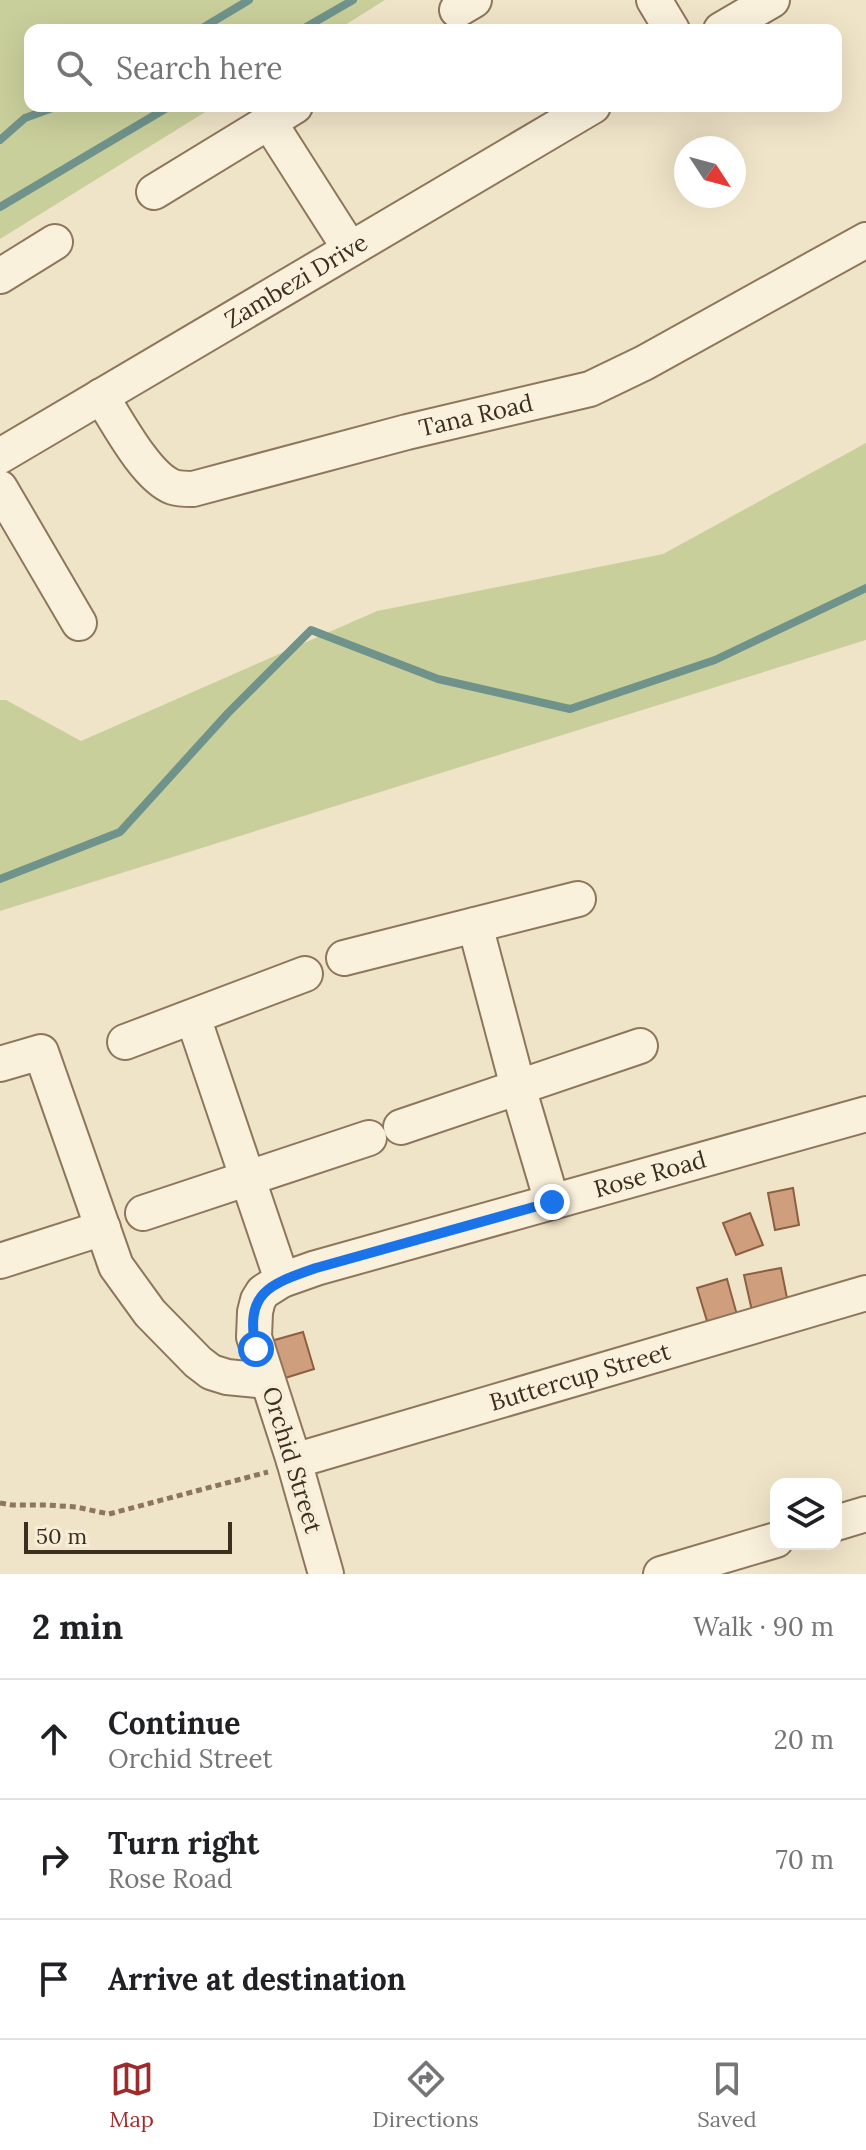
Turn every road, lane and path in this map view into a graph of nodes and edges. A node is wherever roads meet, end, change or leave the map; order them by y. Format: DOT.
graph roads {
  1 [pos="654,0"];
  2 [pos="772,0"];
  3 [pos="668,24"];
  4 [pos="731,24"];
  5 [pos="583,112"];
  6 [pos="282,114"];
  7 [pos="154,192"];
  8 [pos="866,240"];
  9 [pos="55,242"];
  10 [pos="350,249"];
  11 [pos="0,276"];
  12 [pos="101,396"];
  13 [pos="1,453"];
  14 [pos="0,488"];
  15 [pos="79,623"];
  16 [pos="578,899"];
  17 [pos="475,925"];
  18 [pos="344,958"];
  19 [pos="305,974"];
  20 [pos="193,1017"];
  21 [pos="125,1042"];
  22 [pos="640,1046"];
  23 [pos="0,1064"];
  24 [pos="518,1087"];
  25 [pos="866,1114"];
  26 [pos="401,1127"];
  27 [pos="369,1138"];
  28 [pos="248,1178"];
  29 [pos="552,1202"];
  30 [pos="143,1213"];
  31 [pos="103,1228"];
  32 [pos="0,1261"];
  33 [pos="270,1290"];
  34 [pos="866,1293"];
  35 [pos="267,1381"];
  36 [pos="294,1461"];
  37 [pos="0,1503"];
  38 [pos="866,1514"];
  39 [pos="842,1521"];
  40 [pos="770,1542"];
  41 [pos="326,1574"];
  42 [pos="661,1574"];
  1 -- 3 [label="street"];
  2 -- 4 [label="street"];
  5 -- 10 [label="street, Zambezi Drive"];
  6 -- 7 [label="street"];
  6 -- 10 [label="street"];
  8 -- 12 [label="street, Tana Road"];
  9 -- 11 [label="street"];
  10 -- 12 [label="street, Zambezi Drive"];
  12 -- 13 [label="street, Zambezi Drive"];
  14 -- 15 [label="street"];
  16 -- 17 [label="street"];
  17 -- 18 [label="street"];
  17 -- 24 [label="street"];
  19 -- 20 [label="street"];
  20 -- 21 [label="street"];
  20 -- 28 [label="street"];
  22 -- 24 [label="street"];
  23 -- 31 [label="street"];
  24 -- 26 [label="street"];
  24 -- 29 [label="street"];
  25 -- 29 [label="street, Rose Road"];
  27 -- 28 [label="street"];
  28 -- 30 [label="street"];
  28 -- 33 [label="street"];
  29 -- 33 [label="street, Rose Road"];
  31 -- 32 [label="street"];
  31 -- 35 [label="street"];
  33 -- 35 [label="street, Orchid Street"];
  34 -- 36 [label="street, Buttercup Street"];
  35 -- 36 [label="street, Orchid Street"];
  36 -- 37 [label="path"];
  36 -- 41 [label="street, Orchid Street"];
  38 -- 39 [label="street"];
  40 -- 42 [label="street"];
}
